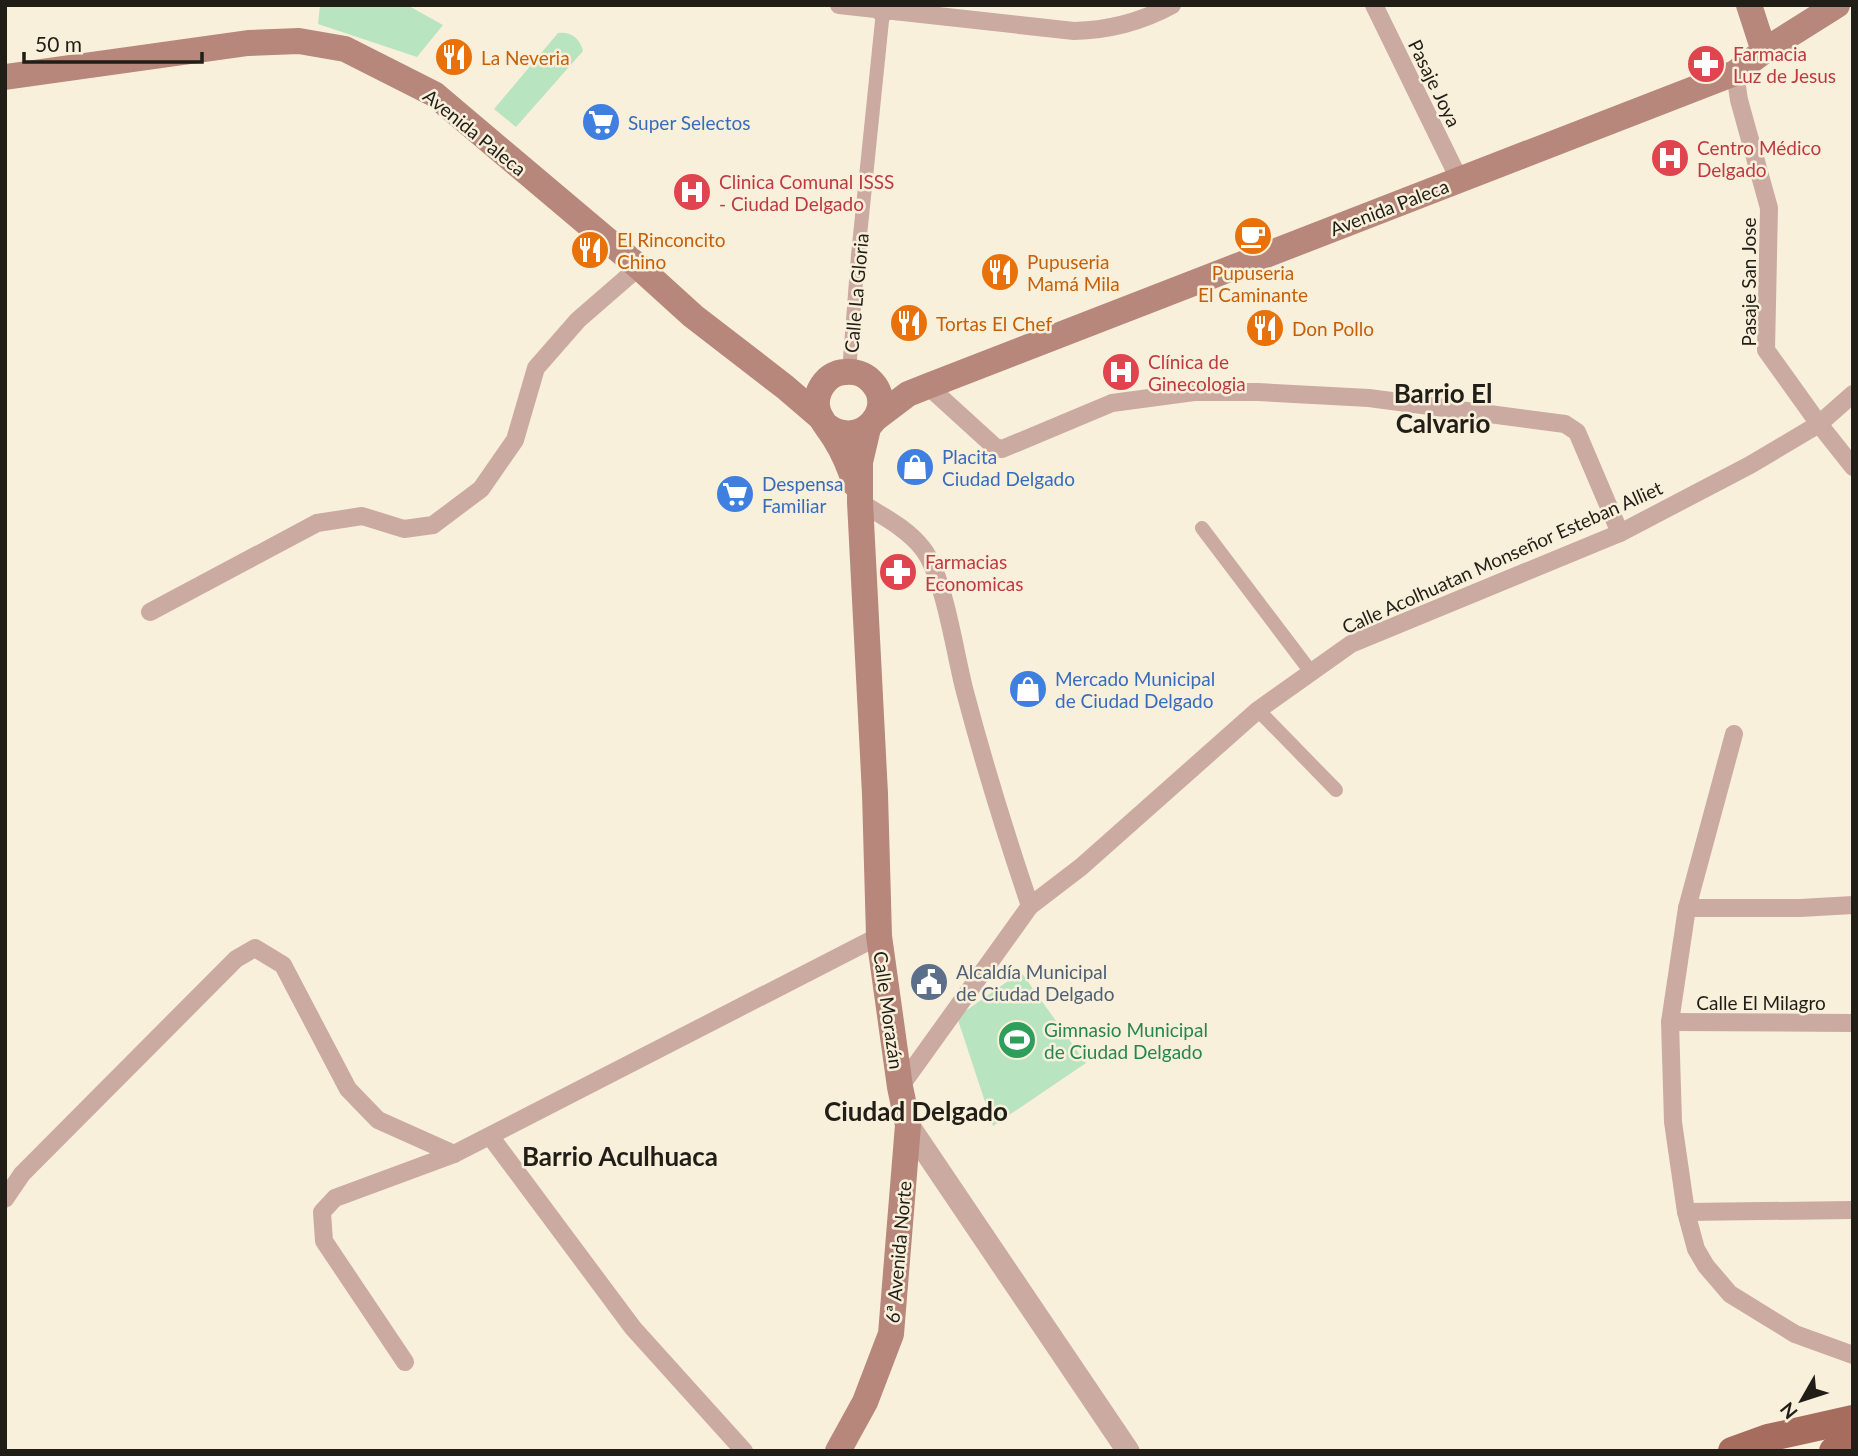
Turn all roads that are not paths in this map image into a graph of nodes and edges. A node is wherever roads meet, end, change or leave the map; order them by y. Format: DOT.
graph roads {
  1 [pos="839,5"];
  2 [pos="1172,5"];
  3 [pos="1374,5"];
  4 [pos="1749,5"];
  5 [pos="1837,5"];
  6 [pos="883,8"];
  7 [pos="1764,51"];
  8 [pos="1735,73"];
  9 [pos="5,76"];
  10 [pos="1459,179"];
  11 [pos="639,267"];
  12 [pos="761,368"];
  13 [pos="839,375"];
  14 [pos="873,384"];
  15 [pos="928,386"];
  16 [pos="1853,394"];
  17 [pos="823,421"];
  18 [pos="871,424"];
  19 [pos="1819,424"];
  20 [pos="1853,467"];
  21 [pos="860,502"];
  22 [pos="1202,528"];
  23 [pos="1620,533"];
  24 [pos="150,612"];
  25 [pos="1311,672"];
  26 [pos="1258,710"];
  27 [pos="1734,734"];
  28 [pos="1336,790"];
  29 [pos="1853,905"];
  30 [pos="1030,906"];
  31 [pos="1687,908"];
  32 [pos="879,936"];
  33 [pos="1670,1022"];
  34 [pos="1853,1023"];
  35 [pos="900,1087"];
  36 [pos="908,1125"];
  37 [pos="490,1136"];
  38 [pos="454,1154"];
  39 [pos="5,1199"];
  40 [pos="1853,1210"];
  41 [pos="1686,1212"];
  42 [pos="1853,1355"];
  43 [pos="405,1362"];
  44 [pos="1853,1419"];
  45 [pos="1853,1447"];
  46 [pos="744,1451"];
  47 [pos="838,1451"];
  48 [pos="1128,1451"];
  49 [pos="1732,1451"];
  50 [pos="1833,1451"];
  1 -- 6 [label="street"];
  2 -- 6 [label="street"];
  3 -- 10 [label="street, Pasaje Joya"];
  4 -- 7 [label="main road"];
  5 -- 7 [label="main road, Avenida Paleca"];
  6 -- 13 [label="street, Calle La Gloria"];
  7 -- 8 [label="main road, Avenida Paleca"];
  8 -- 10 [label="main road, Avenida Paleca"];
  8 -- 19 [label="street, Pasaje San Jose"];
  9 -- 11 [label="main road, Avenida Paleca"];
  10 -- 15 [label="main road, Avenida Paleca"];
  11 -- 12 [label="main road, Avenida Paleca"];
  11 -- 24 [label="street"];
  12 -- 13 [label="main road, Avenida Paleca"];
  12 -- 17 [label="main road, Avenida Paleca"];
  13 -- 14 [label="main road"];
  13 -- 17 [label="main road"];
  14 -- 15 [label="main road, Avenida Paleca"];
  14 -- 18 [label="main road"];
  15 -- 18 [label="main road, Avenida Paleca"];
  15 -- 23 [label="street"];
  16 -- 19 [label="street, Calle Acolhuatan Monseñor Esteban Alliet"];
  17 -- 18 [label="main road"];
  17 -- 21 [label="main road, Calle Morazán"];
  18 -- 21 [label="main road, Calle Morazán"];
  19 -- 20 [label="street, Pasaje San Jose"];
  19 -- 23 [label="street, Calle Acolhuatan Monseñor Esteban Alliet"];
  21 -- 30 [label="street"];
  21 -- 32 [label="main road, Calle Morazán"];
  22 -- 25 [label="street"];
  23 -- 25 [label="street, Calle Acolhuatan Monseñor Esteban Alliet"];
  25 -- 26 [label="street, Calle Acolhuatan Monseñor Esteban Alliet"];
  26 -- 28 [label="street"];
  26 -- 30 [label="street, Calle Acolhuatan Monseñor Esteban Alliet"];
  27 -- 31 [label="street"];
  29 -- 31 [label="street"];
  30 -- 35 [label="street, Calle Acolhuatan Monseñor Esteban Alliet"];
  31 -- 33 [label="street"];
  32 -- 35 [label="main road, Calle Morazán"];
  32 -- 37 [label="street"];
  33 -- 34 [label="street, Calle El Milagro"];
  33 -- 41 [label="street"];
  35 -- 36 [label="main road, Calle Morazán"];
  36 -- 47 [label="main road, 6ª Avenida Norte"];
  36 -- 48 [label="street, Calle Morazán"];
  37 -- 38 [label="street"];
  37 -- 46 [label="street"];
  38 -- 39 [label="street"];
  38 -- 43 [label="street"];
  40 -- 41 [label="street"];
  41 -- 42 [label="street"];
  44 -- 49 [label="main road"];
  45 -- 50 [label="main road"];
}
